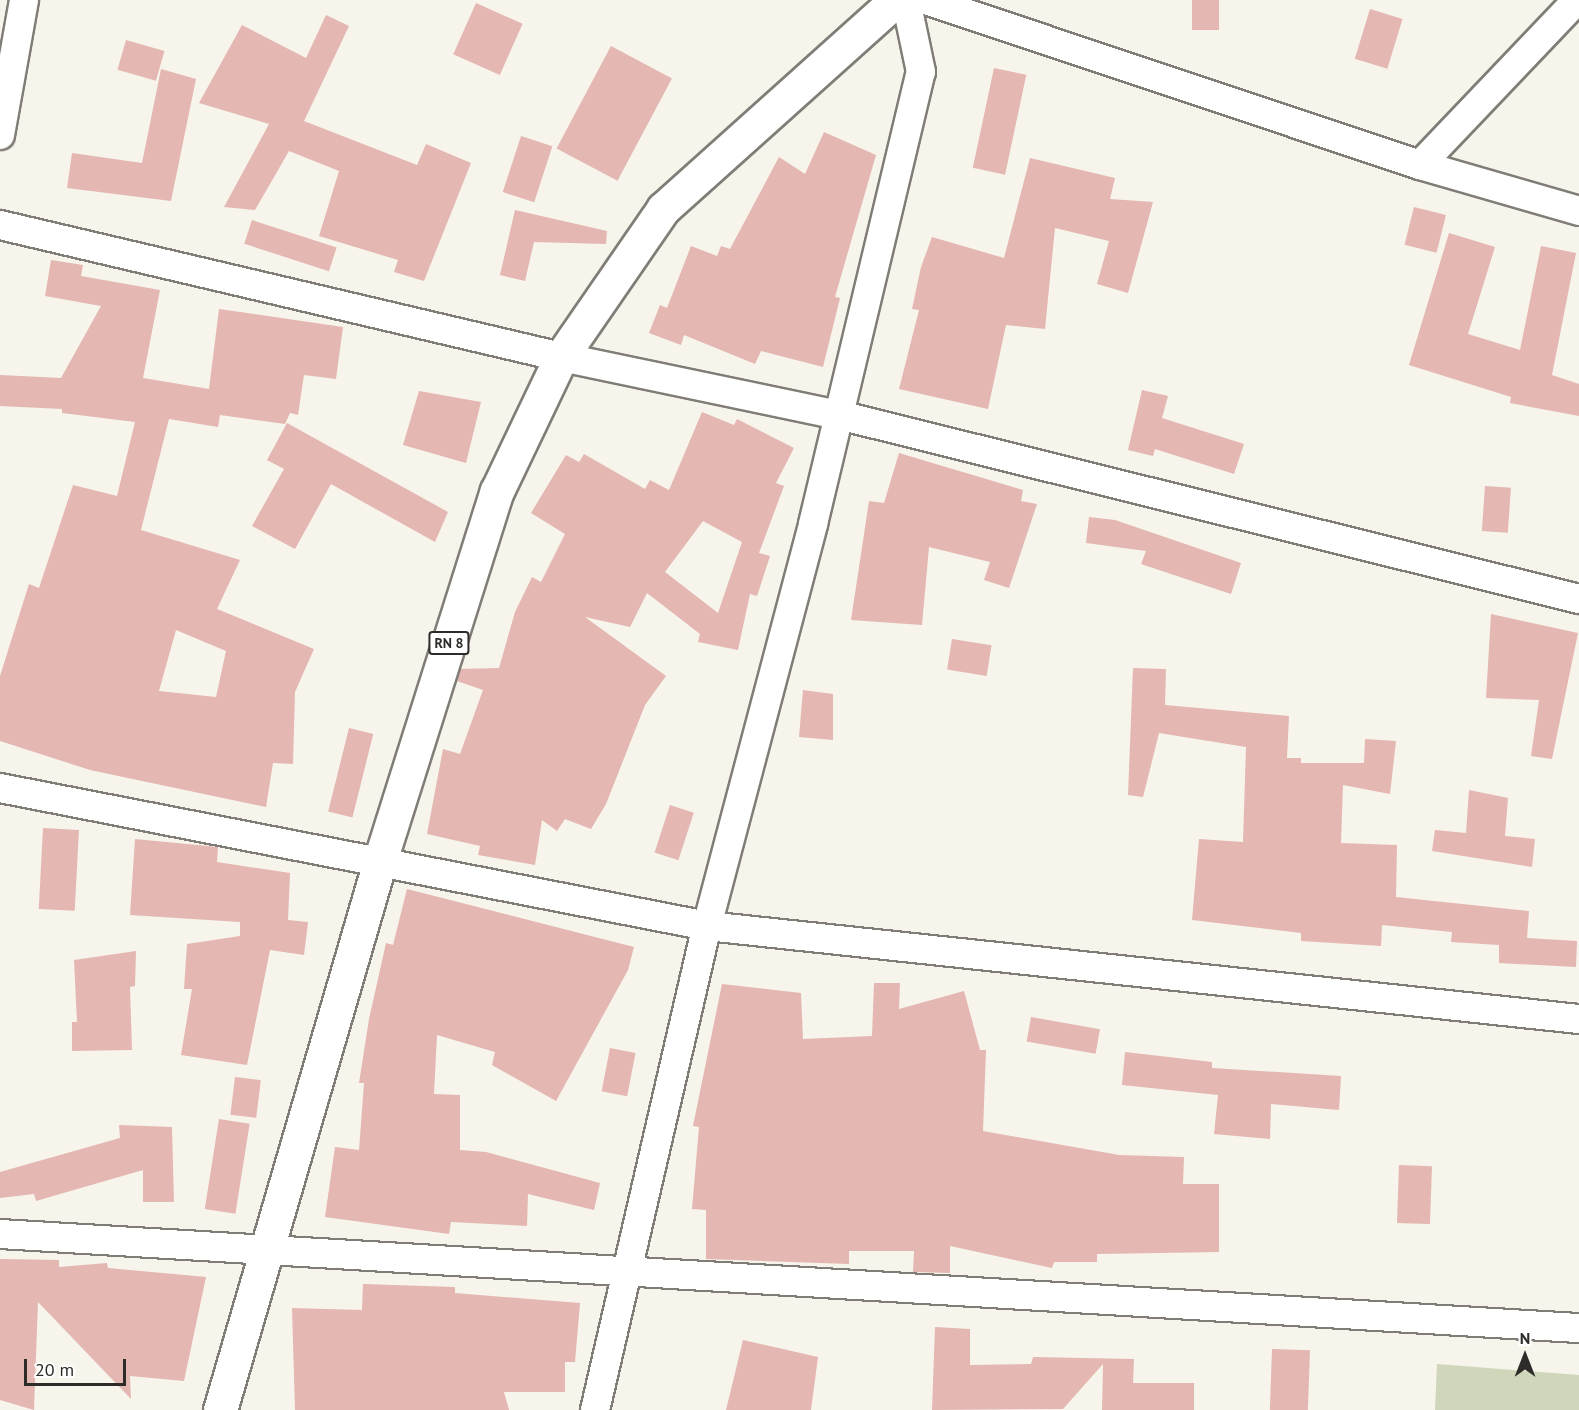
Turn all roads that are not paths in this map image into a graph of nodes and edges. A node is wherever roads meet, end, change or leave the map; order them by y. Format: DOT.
graph roads {
  1 [pos="24,0"];
  2 [pos="896,0"];
  3 [pos="906,0"];
  4 [pos="926,0"];
  5 [pos="1577,0"];
  6 [pos="0,135"];
  7 [pos="1420,165"];
  8 [pos="1579,211"];
  9 [pos="0,225"];
  10 [pos="561,357"];
  11 [pos="839,415"];
  12 [pos="1579,599"];
  13 [pos="0,789"];
  14 [pos="380,861"];
  15 [pos="707,926"];
  16 [pos="1579,1018"];
  17 [pos="0,1234"];
  18 [pos="269,1251"];
  19 [pos="626,1274"];
  20 [pos="1579,1328"];
  21 [pos="220,1410"];
  22 [pos="595,1410"];
  1 -- 6 [label="street"];
  2 -- 10 [label="main road, RN 8"];
  3 -- 11 [label="street"];
  4 -- 7 [label="street"];
  5 -- 7 [label="street"];
  7 -- 8 [label="street"];
  9 -- 10 [label="street"];
  10 -- 11 [label="street"];
  10 -- 14 [label="main road, RN 8"];
  11 -- 12 [label="street"];
  11 -- 15 [label="street"];
  13 -- 14 [label="street"];
  14 -- 15 [label="street"];
  14 -- 18 [label="main road, RN 8"];
  15 -- 16 [label="street"];
  15 -- 19 [label="street"];
  17 -- 18 [label="street"];
  18 -- 19 [label="street"];
  18 -- 21 [label="main road, RN 8"];
  19 -- 20 [label="street"];
  19 -- 22 [label="street"];
}
